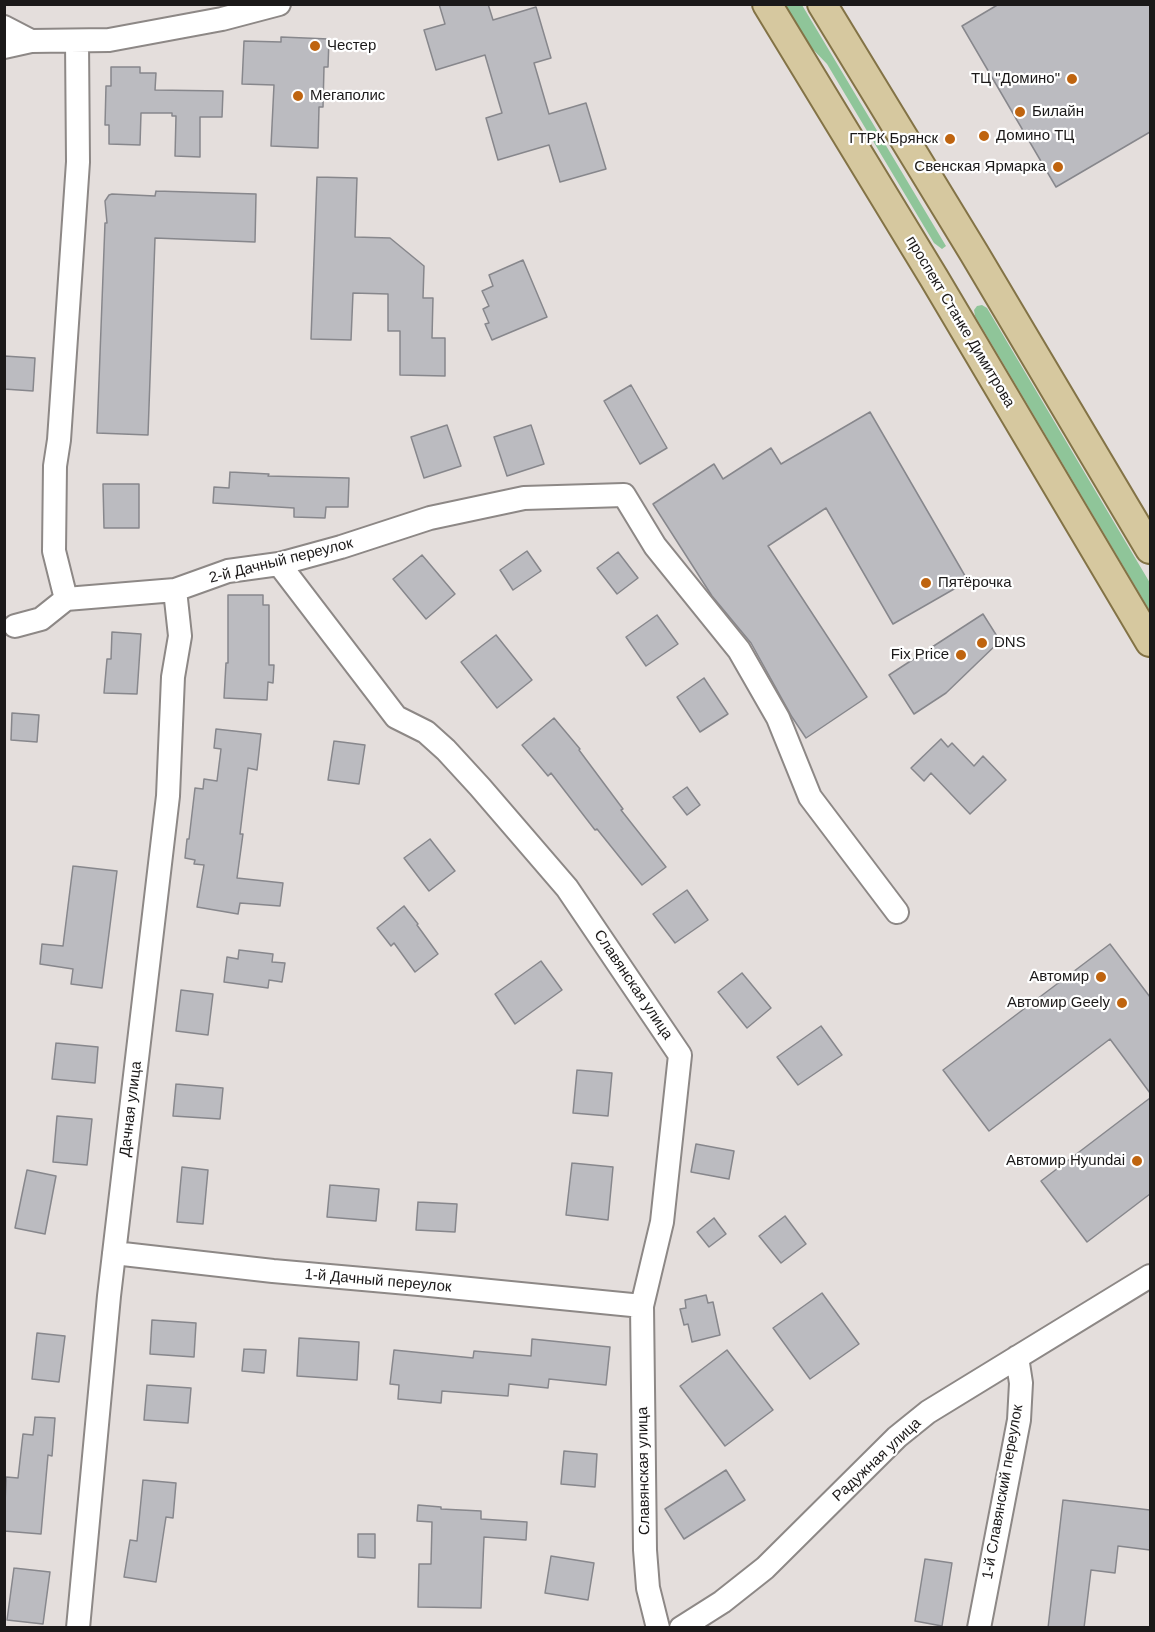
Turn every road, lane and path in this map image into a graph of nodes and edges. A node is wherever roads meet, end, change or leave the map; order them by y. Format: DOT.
graph roads {
  1 [pos="279,4"];
  2 [pos="767,4"];
  3 [pos="822,4"];
  4 [pos="220,12"];
  5 [pos="4,27"];
  6 [pos="31,41"];
  7 [pos="77,41"];
  8 [pos="4,47"];
  9 [pos="974,253"];
  10 [pos="934,278"];
  11 [pos="1150,549"];
  12 [pos="279,564"];
  13 [pos="175,590"];
  14 [pos="66,599"];
  15 [pos="15,626"];
  16 [pos="1150,642"];
  17 [pos="897,912"];
  18 [pos="114,1253"];
  19 [pos="1150,1276"];
  20 [pos="642,1306"];
  21 [pos="1017,1357"];
  22 [pos="722,1602"];
  23 [pos="78,1628"];
  24 [pos="658,1628"];
  25 [pos="681,1628"];
  26 [pos="716,1628"];
  27 [pos="979,1628"];
  1 -- 4 [label="street"];
  2 -- 10 [label="main road, проспект Станке Димитрова"];
  3 -- 9 [label="main road"];
  4 -- 7 [label="street"];
  5 -- 6 [label="street"];
  6 -- 7 [label="street"];
  6 -- 8 [label="street"];
  7 -- 14 [label="street"];
  9 -- 10 [label="main road"];
  9 -- 11 [label="main road"];
  10 -- 16 [label="main road, проспект Станке Димитрова"];
  12 -- 13 [label="street, 2-й Дачный переулок"];
  12 -- 17 [label="street, 2-й Дачный переулок"];
  12 -- 20 [label="street, Славянская улица"];
  13 -- 14 [label="street, 2-й Дачный переулок"];
  13 -- 18 [label="street, Дачная улица"];
  14 -- 15 [label="street"];
  18 -- 20 [label="street, 1-й Дачный переулок"];
  18 -- 23 [label="street, Дачная улица"];
  19 -- 21 [label="street, Радужная улица"];
  20 -- 24 [label="street, Славянская улица"];
  21 -- 22 [label="street, Радужная улица"];
  21 -- 27 [label="street, 1-й Славянский переулок"];
  22 -- 25 [label="street, Радужная улица"];
  22 -- 26 [label="street"];
}
